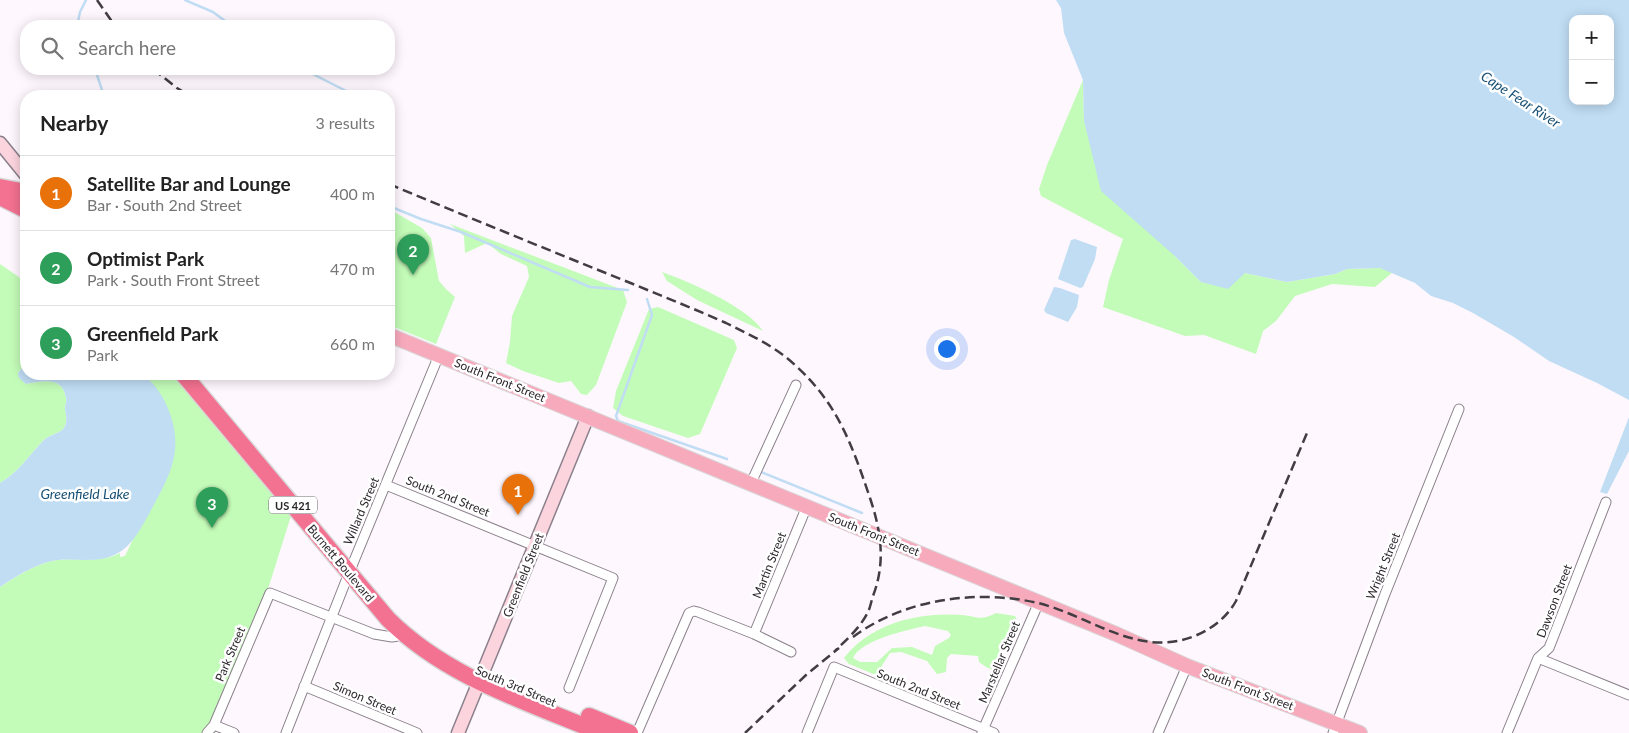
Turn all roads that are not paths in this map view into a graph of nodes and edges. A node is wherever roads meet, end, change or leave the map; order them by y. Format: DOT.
graph roads {
  1 [pos="0,143"];
  2 [pos="20,168"];
  3 [pos="0,187"];
  4 [pos="20,191"];
  5 [pos="0,197"];
  6 [pos="20,207"];
  7 [pos="395,338"];
  8 [pos="439,356"];
  9 [pos="188,380"];
  10 [pos="796,386"];
  11 [pos="1459,409"];
  12 [pos="588,416"];
  13 [pos="751,483"];
  14 [pos="386,484"];
  15 [pos="1606,502"];
  16 [pos="807,506"];
  17 [pos="535,545"];
  18 [pos="349,573"];
  19 [pos="1039,602"];
  20 [pos="332,618"];
  21 [pos="754,634"];
  22 [pos="404,635"];
  23 [pos="791,652"];
  24 [pos="1538,658"];
  25 [pos="1187,666"];
  26 [pos="482,677"];
  27 [pos="304,686"];
  28 [pos="569,688"];
  29 [pos="1629,695"];
  30 [pos="214,725"];
  31 [pos="1335,728"];
  32 [pos="983,731"];
  33 [pos="207,733"];
  34 [pos="234,733"];
  35 [pos="286,733"];
  36 [pos="417,733"];
  37 [pos="458,733"];
  38 [pos="601,733"];
  39 [pos="630,733"];
  40 [pos="637,733"];
  41 [pos="807,733"];
  42 [pos="994,733"];
  43 [pos="1158,733"];
  44 [pos="1360,733"];
  45 [pos="1507,733"];
  1 -- 2 [label="street"];
  3 -- 4 [label="highway"];
  5 -- 6 [label="highway"];
  7 -- 8 [label="main road, South Front Street"];
  8 -- 12 [label="main road, South Front Street"];
  8 -- 14 [label="street, Willard Street"];
  9 -- 18 [label="highway, Burnett Boulevard / US 421"];
  10 -- 13 [label="street"];
  11 -- 31 [label="street, Wright Street"];
  12 -- 13 [label="main road, South Front Street"];
  12 -- 17 [label="street, Greenfield Street"];
  13 -- 16 [label="main road, South Front Street"];
  14 -- 17 [label="street, South 2nd Street"];
  14 -- 18 [label="street, Willard Street"];
  15 -- 24 [label="street, Dawson Street"];
  16 -- 19 [label="main road, South Front Street"];
  16 -- 21 [label="street, Martin Street"];
  17 -- 26 [label="street, Greenfield Street"];
  17 -- 28 [label="street, South 2nd Street"];
  18 -- 20 [label="street, Willard Street"];
  18 -- 22 [label="highway, Burnett Boulevard / US 421"];
  19 -- 25 [label="main road, South Front Street"];
  19 -- 32 [label="street, Marstellar Street"];
  20 -- 22 [label="street"];
  20 -- 27 [label="street, Willard Street"];
  20 -- 30 [label="street, Park Street"];
  21 -- 23 [label="street"];
  21 -- 40 [label="street"];
  22 -- 26 [label="highway, South 3rd Street / US 421"];
  24 -- 29 [label="street"];
  24 -- 45 [label="street, Dawson Street"];
  25 -- 31 [label="main road, South Front Street"];
  25 -- 43 [label="street"];
  26 -- 37 [label="street, Greenfield Street"];
  26 -- 38 [label="highway, South 3rd Street / US 421"];
  26 -- 39 [label="highway, South 3rd Street / US 421"];
  27 -- 35 [label="street, Willard Street"];
  27 -- 36 [label="street, Simon Street"];
  30 -- 33 [label="street, Park Street"];
  30 -- 34 [label="street"];
  31 -- 44 [label="main road, South Front Street"];
  32 -- 41 [label="street, South 2nd Street"];
  32 -- 42 [label="street, South 2nd Street"];
}
